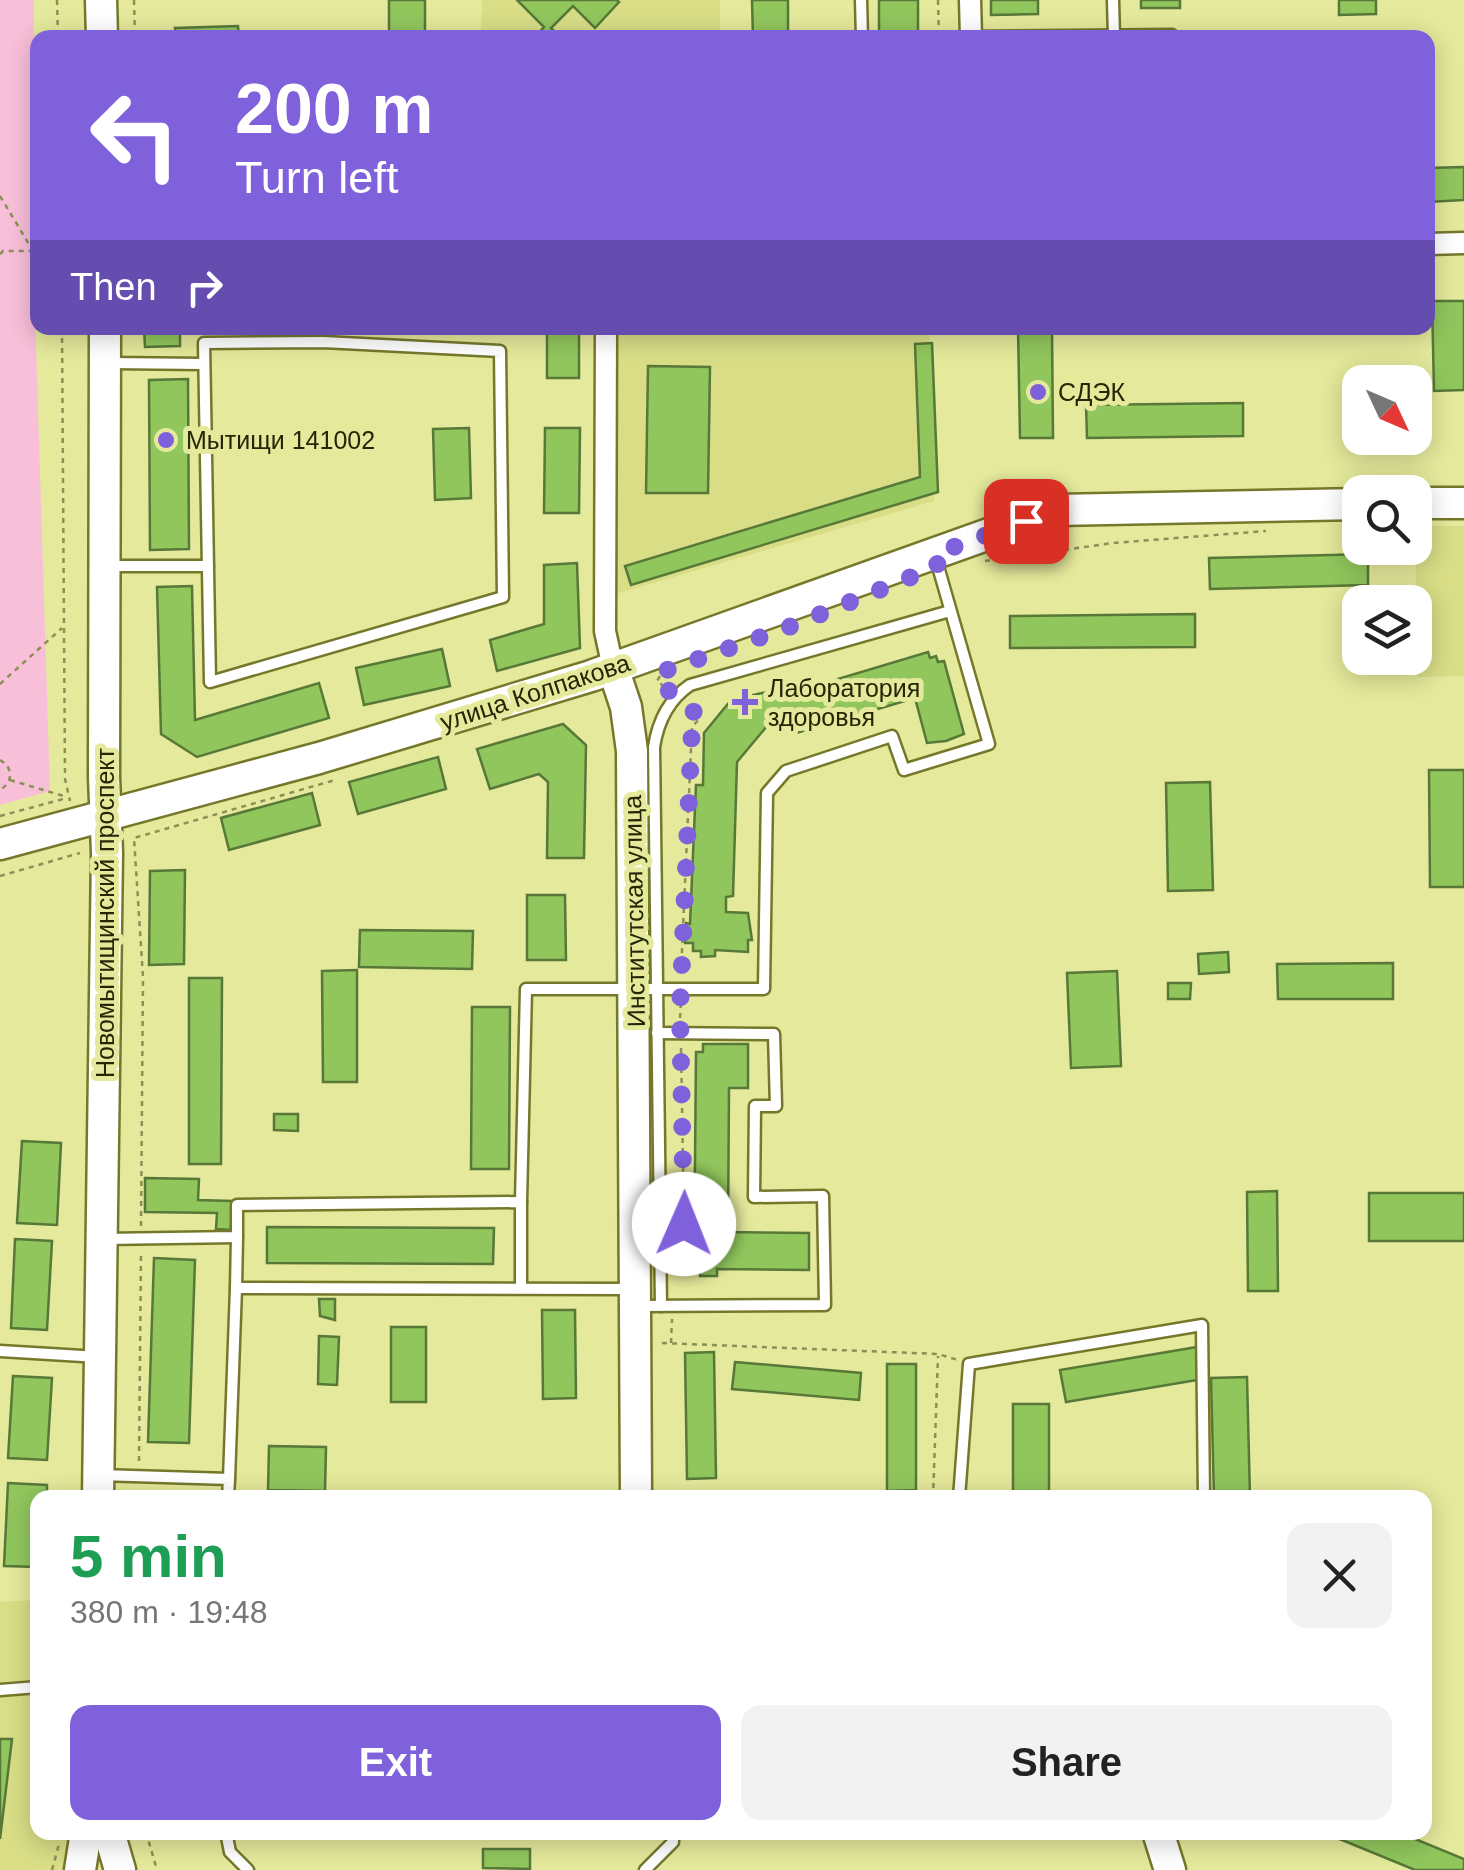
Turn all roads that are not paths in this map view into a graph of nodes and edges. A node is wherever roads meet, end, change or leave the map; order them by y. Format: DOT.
graph roads {
  1 [pos="101,0"];
  2 [pos="861,0"];
  3 [pos="970,0"];
  4 [pos="1113,0"];
  5 [pos="102,30"];
  6 [pos="862,30"];
  7 [pos="971,30"];
  8 [pos="1114,30"];
  9 [pos="1464,243"];
  10 [pos="1435,244"];
  11 [pos="105,335"];
  12 [pos="323,335"];
  13 [pos="606,335"];
  14 [pos="323,342"];
  15 [pos="105,363"];
  16 [pos="204,364"];
  17 [pos="1464,502"];
  18 [pos="1432,503"];
  19 [pos="1342,504"];
  20 [pos="934,554"];
  21 [pos="106,566"];
  22 [pos="208,566"];
  23 [pos="950,611"];
  24 [pos="613,668"];
  25 [pos="106,815"];
  26 [pos="0,844"];
  27 [pos="646,988"];
  28 [pos="657,1033"];
  29 [pos="521,1202"];
  30 [pos="237,1237"];
  31 [pos="103,1239"];
  32 [pos="236,1288"];
  33 [pos="521,1288"];
  34 [pos="650,1302"];
  35 [pos="0,1351"];
  36 [pos="100,1357"];
  37 [pos="229,1479"];
  38 [pos="98,1486"];
  39 [pos="228,1490"];
  40 [pos="636,1490"];
  41 [pos="960,1490"];
  42 [pos="1204,1490"];
  43 [pos="30,1688"];
  44 [pos="0,1690"];
  45 [pos="74,1840"];
  46 [pos="112,1840"];
  47 [pos="228,1840"];
  48 [pos="673,1840"];
  49 [pos="1161,1840"];
  50 [pos="80,1870"];
  51 [pos="120,1870"];
  52 [pos="248,1870"];
  53 [pos="646,1870"];
  54 [pos="1170,1870"];
  1 -- 5 [label="street"];
  2 -- 6 [label="lane"];
  3 -- 7 [label="street"];
  4 -- 8 [label="lane"];
  9 -- 10 [label="street"];
  11 -- 15 [label="street, Новомытищинский проспект"];
  12 -- 14 [label="lane"];
  13 -- 24 [label="street, Институтская улица"];
  14 -- 16 [label="lane"];
  14 -- 22 [label="lane"];
  15 -- 16 [label="lane"];
  15 -- 21 [label="street, Новомытищинский проспект"];
  16 -- 22 [label="lane"];
  17 -- 18 [label="street"];
  19 -- 20 [label="street, улица Колпакова"];
  20 -- 23 [label="lane"];
  20 -- 24 [label="street, улица Колпакова"];
  21 -- 22 [label="lane"];
  21 -- 25 [label="street, Новомытищинский проспект"];
  23 -- 27 [label="lane"];
  23 -- 27 [label="lane"];
  24 -- 25 [label="street, улица Колпакова"];
  24 -- 27 [label="street, Институтская улица"];
  25 -- 26 [label="street, улица Колпакова"];
  25 -- 31 [label="street, Новомытищинский проспект"];
  27 -- 28 [label="lane"];
  27 -- 29 [label="lane"];
  27 -- 34 [label="street, Институтская улица"];
  28 -- 34 [label="lane"];
  28 -- 34 [label="lane"];
  29 -- 30 [label="lane"];
  29 -- 33 [label="lane"];
  30 -- 31 [label="lane"];
  30 -- 32 [label="lane"];
  31 -- 36 [label="street, Новомытищинский проспект"];
  32 -- 33 [label="lane"];
  32 -- 37 [label="lane"];
  33 -- 34 [label="lane"];
  34 -- 40 [label="street, Институтская улица"];
  35 -- 36 [label="lane"];
  36 -- 38 [label="street, Новомытищинский проспект"];
  37 -- 38 [label="lane"];
  37 -- 39 [label="lane"];
  41 -- 42 [label="lane"];
  43 -- 44 [label="lane"];
  45 -- 50 [label="street"];
  46 -- 51 [label="street"];
  47 -- 52 [label="lane"];
  48 -- 53 [label="lane"];
  49 -- 54 [label="street"];
}
